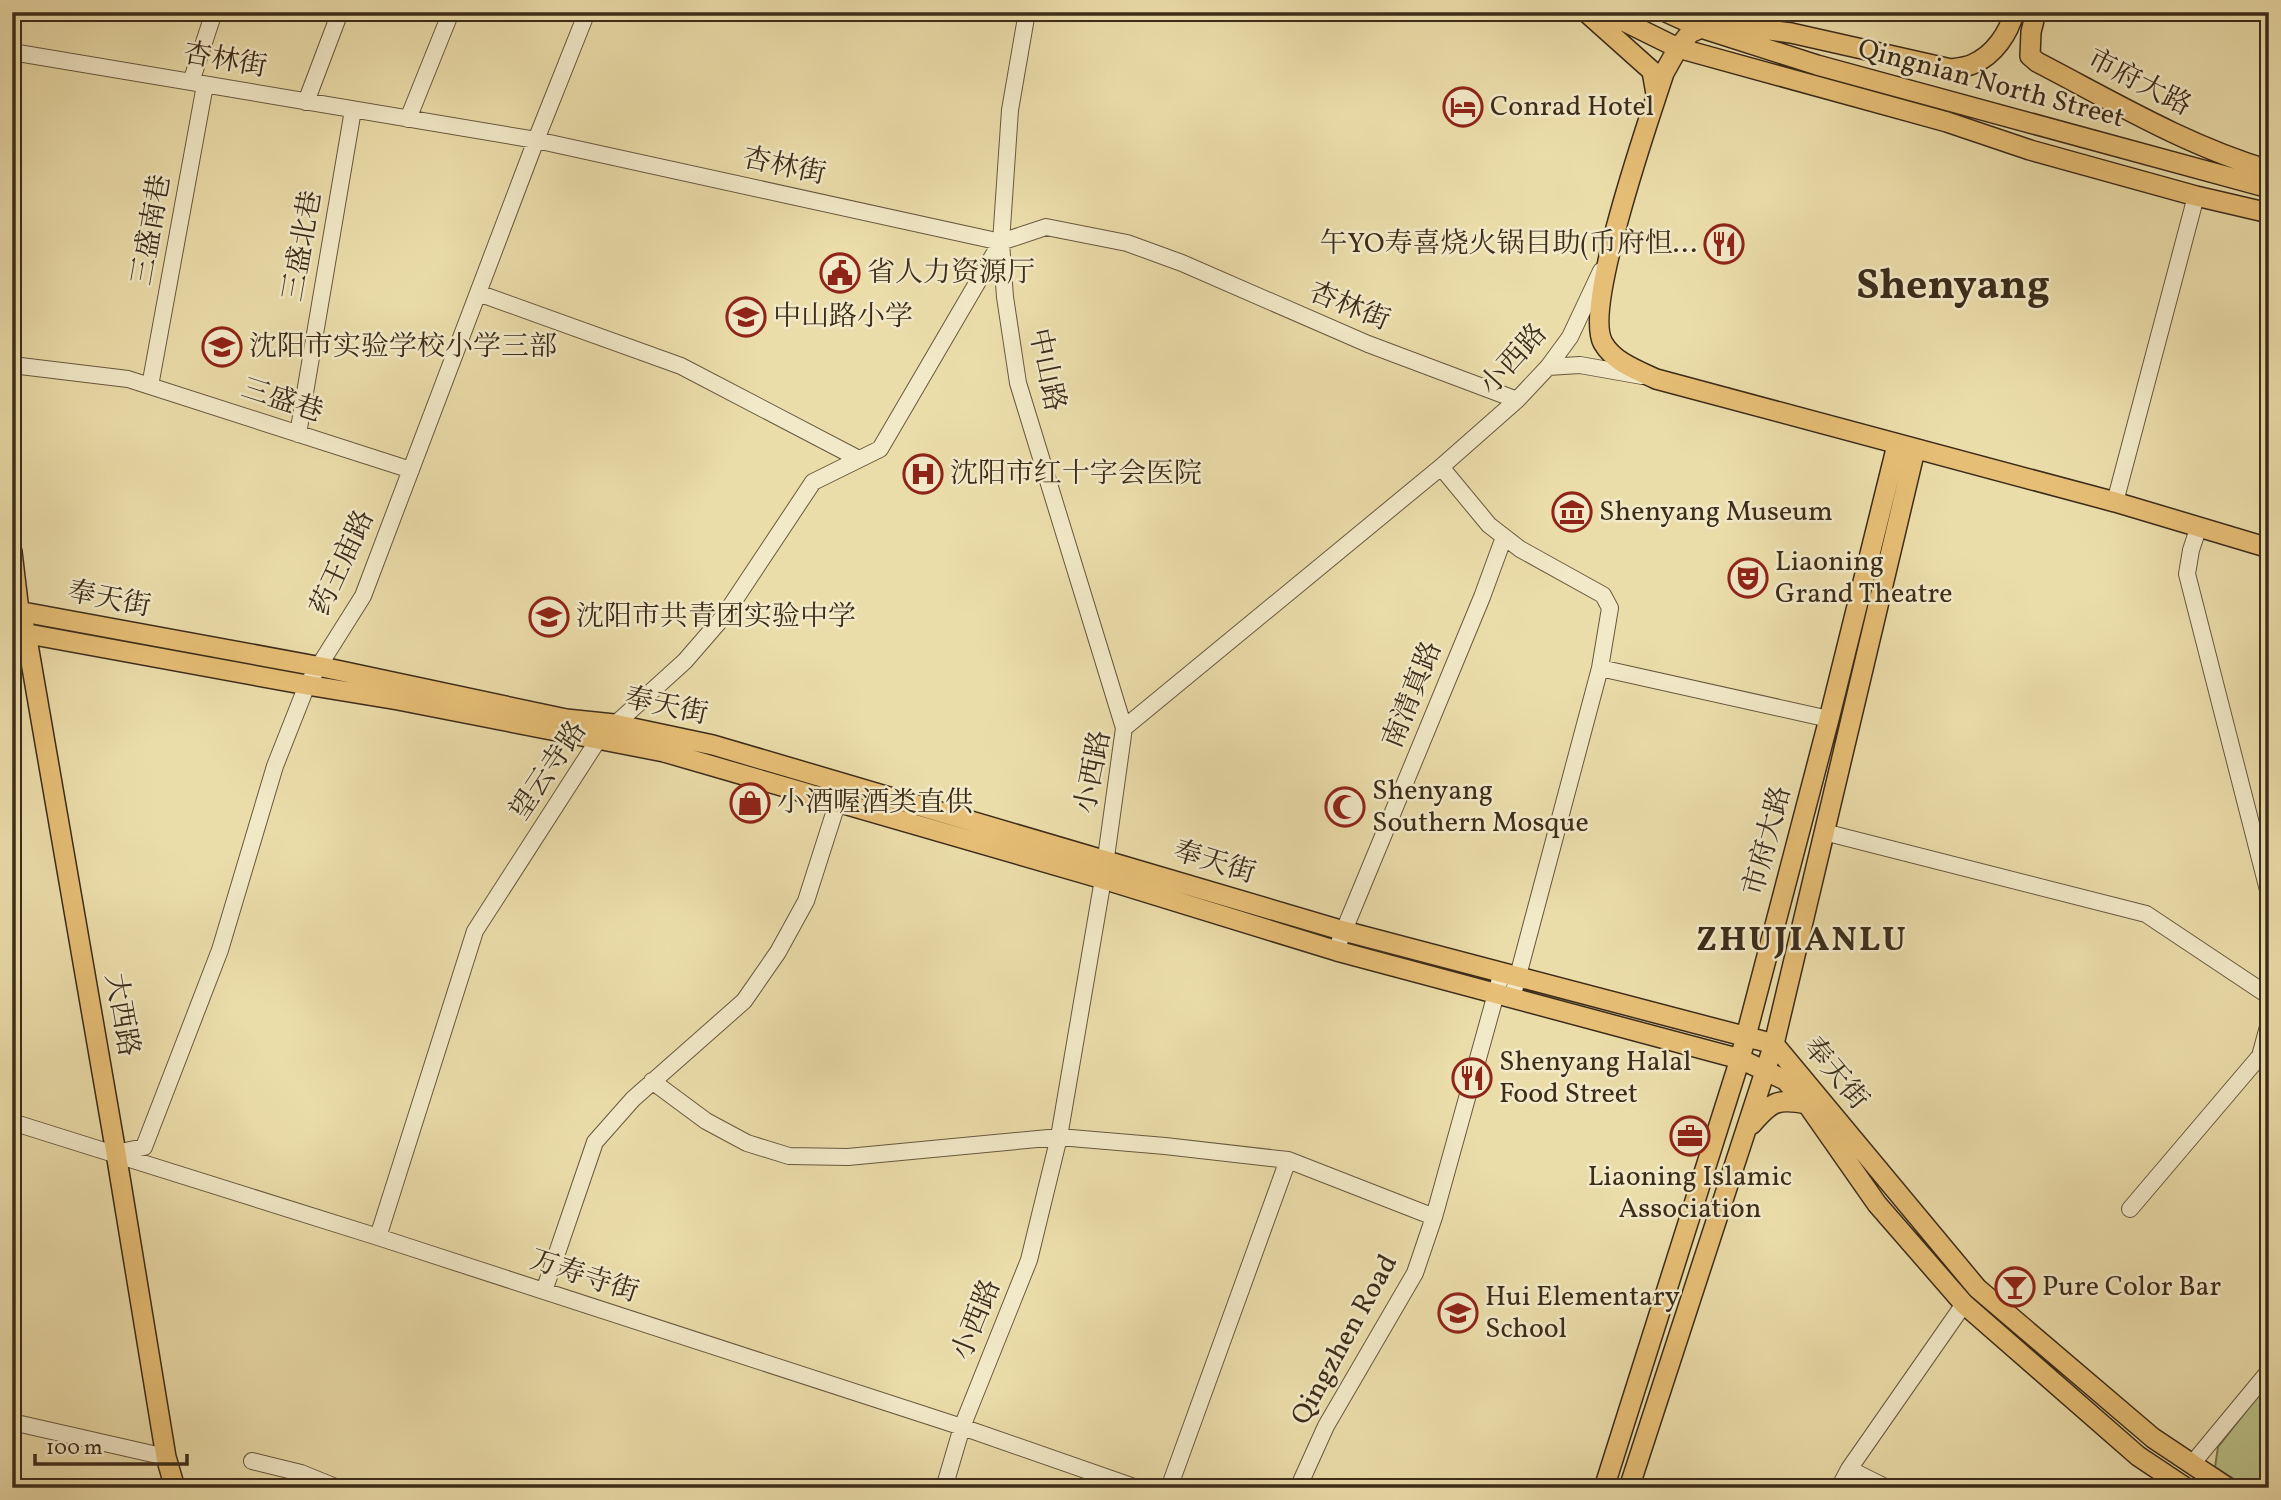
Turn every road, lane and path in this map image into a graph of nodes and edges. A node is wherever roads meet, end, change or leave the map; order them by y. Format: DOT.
graph roads {
  1 [pos="214,12"];
  2 [pos="340,12"];
  3 [pos="452,12"];
  4 [pos="587,12"];
  5 [pos="1027,12"];
  6 [pos="1586,12"];
  7 [pos="1605,12"];
  8 [pos="1666,12"];
  9 [pos="2014,12"];
  10 [pos="2036,12"];
  11 [pos="1701,28"];
  12 [pos="1678,48"];
  13 [pos="12,52"];
  14 [pos="198,83"];
  15 [pos="1656,97"];
  16 [pos="306,102"];
  17 [pos="353,110"];
  18 [pos="408,119"];
  19 [pos="536,140"];
  20 [pos="2269,170"];
  21 [pos="2269,188"];
  22 [pos="2196,196"];
  23 [pos="2269,213"];
  24 [pos="1001,242"];
  25 [pos="1608,253"];
  26 [pos="478,293"];
  27 [pos="12,365"];
  28 [pos="1548,367"];
  29 [pos="1656,379"];
  30 [pos="150,386"];
  31 [pos="1517,400"];
  32 [pos="298,434"];
  33 [pos="1906,448"];
  34 [pos="859,459"];
  35 [pos="1441,467"];
  36 [pos="411,470"];
  37 [pos="2115,502"];
  38 [pos="2198,528"];
  39 [pos="1504,537"];
  40 [pos="2269,548"];
  41 [pos="12,552"];
  42 [pos="16,610"];
  43 [pos="19,632"];
  44 [pos="318,668"];
  45 [pos="1600,668"];
  46 [pos="307,685"];
  47 [pos="1829,719"];
  48 [pos="614,724"];
  49 [pos="1124,728"];
  50 [pos="598,740"];
  51 [pos="838,801"];
  52 [pos="1824,832"];
  53 [pos="1104,869"];
  54 [pos="2269,894"];
  55 [pos="1344,931"];
  56 [pos="1337,951"];
  57 [pos="1510,974"];
  58 [pos="1504,996"];
  59 [pos="2269,996"];
  60 [pos="2269,1023"];
  61 [pos="1746,1035"];
  62 [pos="1774,1044"];
  63 [pos="1740,1059"];
  64 [pos="1766,1071"];
  65 [pos="652,1081"];
  66 [pos="1807,1104"];
  67 [pos="12,1122"];
  68 [pos="1746,1130"];
  69 [pos="1059,1137"];
  70 [pos="116,1153"];
  71 [pos="1289,1160"];
  72 [pos="2130,1209"];
  73 [pos="1434,1217"];
  74 [pos="378,1237"];
  75 [pos="544,1292"];
  76 [pos="1964,1304"];
  77 [pos="2269,1371"];
  78 [pos="12,1422"];
  79 [pos="962,1427"];
  80 [pos="166,1457"];
  81 [pos="252,1461"];
  82 [pos="2192,1464"];
  83 [pos="1849,1469"];
  84 [pos="2182,1487"];
  85 [pos="175,1488"];
  86 [pos="338,1488"];
  87 [pos="944,1488"];
  88 [pos="1137,1488"];
  89 [pos="1169,1488"];
  90 [pos="1298,1488"];
  91 [pos="1604,1488"];
  92 [pos="1629,1488"];
  93 [pos="1839,1488"];
  94 [pos="1887,1488"];
  95 [pos="2228,1488"];
  1 -- 14 [label="street, 三盛南巷"];
  2 -- 16 [label="street"];
  3 -- 18 [label="street"];
  4 -- 19 [label="street, 药王庙路"];
  5 -- 24 [label="street, 中山路"];
  6 -- 15 [label="main road"];
  7 -- 12 [label="main road, Qingnian North Street"];
  8 -- 11 [label="main road, Qingnian North Street"];
  9 -- 11 [label="main road"];
  10 -- 20 [label="main road, 市府大路"];
  11 -- 12 [label="main road"];
  11 -- 21 [label="main road, Qingnian North Street"];
  12 -- 15 [label="main road"];
  12 -- 22 [label="main road, Qingnian North Street"];
  13 -- 14 [label="street, 杏林街"];
  14 -- 16 [label="street, 杏林街"];
  14 -- 30 [label="street, 三盛南巷"];
  15 -- 25 [label="main road"];
  16 -- 17 [label="street, 杏林街"];
  17 -- 18 [label="street, 杏林街"];
  17 -- 32 [label="street, 三盛北巷"];
  18 -- 19 [label="street, 杏林街"];
  19 -- 24 [label="street, 杏林街"];
  19 -- 26 [label="street, 药王庙路"];
  22 -- 23 [label="main road, Qingnian North Street"];
  22 -- 37 [label="street"];
  24 -- 31 [label="street, 杏林街"];
  24 -- 34 [label="street, 望云寺路"];
  24 -- 49 [label="street, 中山路"];
  25 -- 28 [label="street, 小西路"];
  25 -- 29 [label="main road"];
  26 -- 34 [label="street"];
  26 -- 36 [label="street, 药王庙路"];
  27 -- 30 [label="street, 三盛巷"];
  28 -- 29 [label="street"];
  28 -- 31 [label="street, 小西路"];
  29 -- 33 [label="main road"];
  30 -- 32 [label="street, 三盛巷"];
  31 -- 35 [label="street, 小西路"];
  32 -- 36 [label="street, 三盛巷"];
  33 -- 37 [label="main road"];
  33 -- 47 [label="main road, 市府大路"];
  33 -- 52 [label="main road, 市府大路"];
  34 -- 48 [label="street, 望云寺路"];
  35 -- 39 [label="street, Qingzhen Road"];
  35 -- 49 [label="street, 小西路"];
  36 -- 44 [label="street, 药王庙路"];
  37 -- 38 [label="main road"];
  38 -- 40 [label="main road"];
  38 -- 54 [label="street"];
  39 -- 45 [label="street, Qingzhen Road"];
  39 -- 55 [label="street, 南清真路"];
  41 -- 42 [label="main road, 大西路"];
  42 -- 43 [label="main road, 大西路"];
  42 -- 44 [label="main road, 奉天街"];
  43 -- 46 [label="main road, 奉天街"];
  43 -- 70 [label="main road, 大西路"];
  44 -- 46 [label="street, 药王庙路"];
  44 -- 48 [label="main road, 奉天街"];
  45 -- 47 [label="street"];
  45 -- 57 [label="street, Qingzhen Road"];
  46 -- 50 [label="main road, 奉天街"];
  46 -- 70 [label="street, 药王庙路"];
  47 -- 61 [label="main road, 市府大路"];
  48 -- 50 [label="street, 望云寺路"];
  48 -- 53 [label="main road, 奉天街"];
  49 -- 53 [label="street, 小西路"];
  50 -- 51 [label="main road, 奉天街"];
  50 -- 74 [label="street, 望云寺路"];
  51 -- 53 [label="main road, 奉天街"];
  51 -- 65 [label="street"];
  52 -- 59 [label="street"];
  52 -- 62 [label="main road, 市府大路"];
  53 -- 55 [label="main road, 奉天街"];
  53 -- 56 [label="main road, 奉天街"];
  53 -- 69 [label="street, 小西路"];
  55 -- 56 [label="street, 南清真路"];
  55 -- 57 [label="main road, 奉天街"];
  56 -- 58 [label="main road, 奉天街"];
  57 -- 58 [label="street, Qingzhen Road"];
  57 -- 61 [label="main road, 奉天街"];
  58 -- 63 [label="main road, 奉天街"];
  58 -- 73 [label="street, Qingzhen Road"];
  60 -- 72 [label="street"];
  61 -- 62 [label="main road, 奉天街"];
  61 -- 63 [label="main road, 市府大路"];
  62 -- 64 [label="main road, 市府大路"];
  62 -- 82 [label="main road, 奉天街"];
  63 -- 64 [label="main road, 奉天街"];
  63 -- 91 [label="main road, 市府大路"];
  64 -- 66 [label="main road, 奉天街"];
  64 -- 68 [label="main road, 市府大路"];
  65 -- 69 [label="street"];
  65 -- 75 [label="street"];
  66 -- 68 [label="main road"];
  66 -- 76 [label="main road, 奉天街"];
  67 -- 70 [label="street, 万寿寺街"];
  68 -- 92 [label="main road, 市府大路"];
  69 -- 71 [label="street"];
  69 -- 79 [label="street, 小西路"];
  70 -- 74 [label="street, 万寿寺街"];
  70 -- 80 [label="main road, 大西路"];
  71 -- 73 [label="street"];
  71 -- 89 [label="street"];
  73 -- 90 [label="street, Qingzhen Road"];
  74 -- 75 [label="street, 万寿寺街"];
  75 -- 79 [label="street, 万寿寺街"];
  76 -- 83 [label="street"];
  76 -- 84 [label="main road, 奉天街"];
  77 -- 82 [label="street"];
  78 -- 80 [label="street"];
  79 -- 87 [label="street, 小西路"];
  79 -- 88 [label="street, 万寿寺街"];
  80 -- 85 [label="main road, 大西路"];
  81 -- 86 [label="street"];
  82 -- 95 [label="main road, 奉天街"];
  83 -- 93 [label="street"];
  83 -- 94 [label="street"];
}
